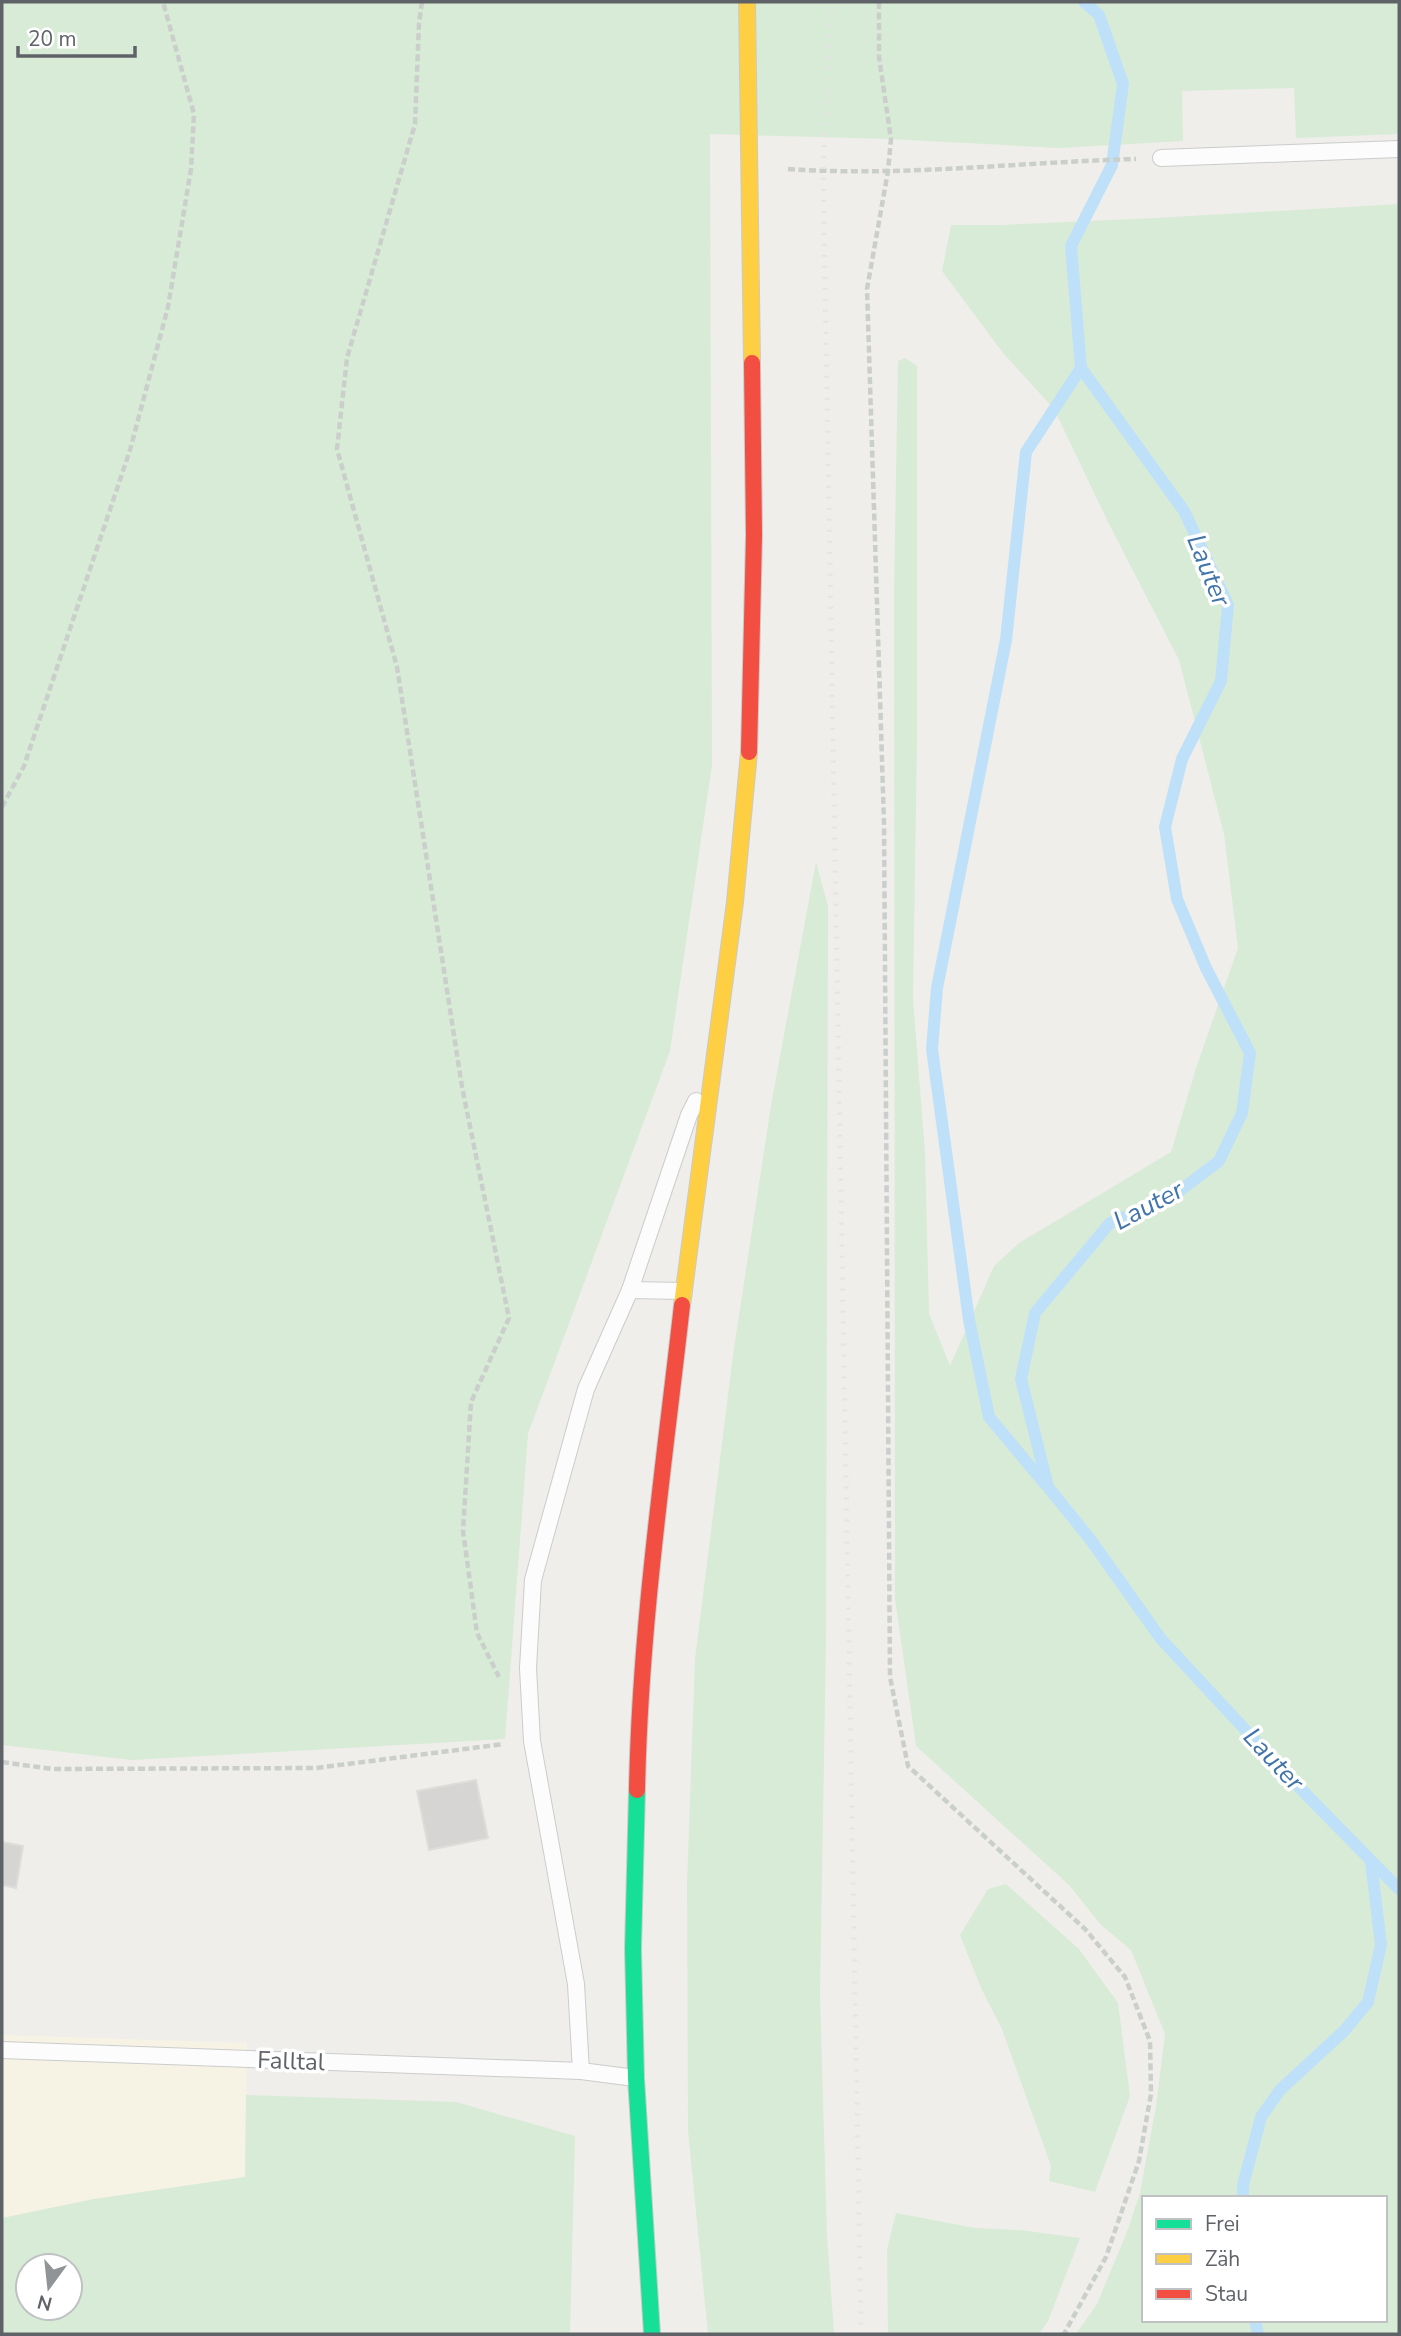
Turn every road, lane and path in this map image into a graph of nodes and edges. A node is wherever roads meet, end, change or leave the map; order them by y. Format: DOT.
graph roads {
  1 [pos="163,2"];
  2 [pos="422,2"];
  3 [pos="747,2"];
  4 [pos="879,2"];
  5 [pos="1399,149"];
  6 [pos="1161,158"];
  7 [pos="747,166"];
  8 [pos="888,171"];
  9 [pos="2,807"];
  10 [pos="714,1071"];
  11 [pos="631,1290"];
  12 [pos="684,1292"];
  13 [pos="501,1681"];
  14 [pos="532,1741"];
  15 [pos="2,1762"];
  16 [pos="2,2050"];
  17 [pos="581,2071"];
  18 [pos="636,2078"];
  19 [pos="652,2334"];
  20 [pos="1064,2334"];
  1 -- 9 [label="path"];
  2 -- 13 [label="path"];
  3 -- 7 [label="street"];
  4 -- 8 [label="path"];
  5 -- 6 [label="lane"];
  6 -- 8 [label="path"];
  7 -- 8 [label="path"];
  7 -- 10 [label="street"];
  8 -- 20 [label="path"];
  10 -- 11 [label="lane"];
  10 -- 12 [label="street"];
  11 -- 12 [label="lane"];
  11 -- 14 [label="lane"];
  12 -- 18 [label="street"];
  14 -- 15 [label="path"];
  14 -- 17 [label="lane"];
  16 -- 17 [label="lane, Falltal"];
  17 -- 18 [label="lane, Falltal"];
  18 -- 19 [label="street"];
}
